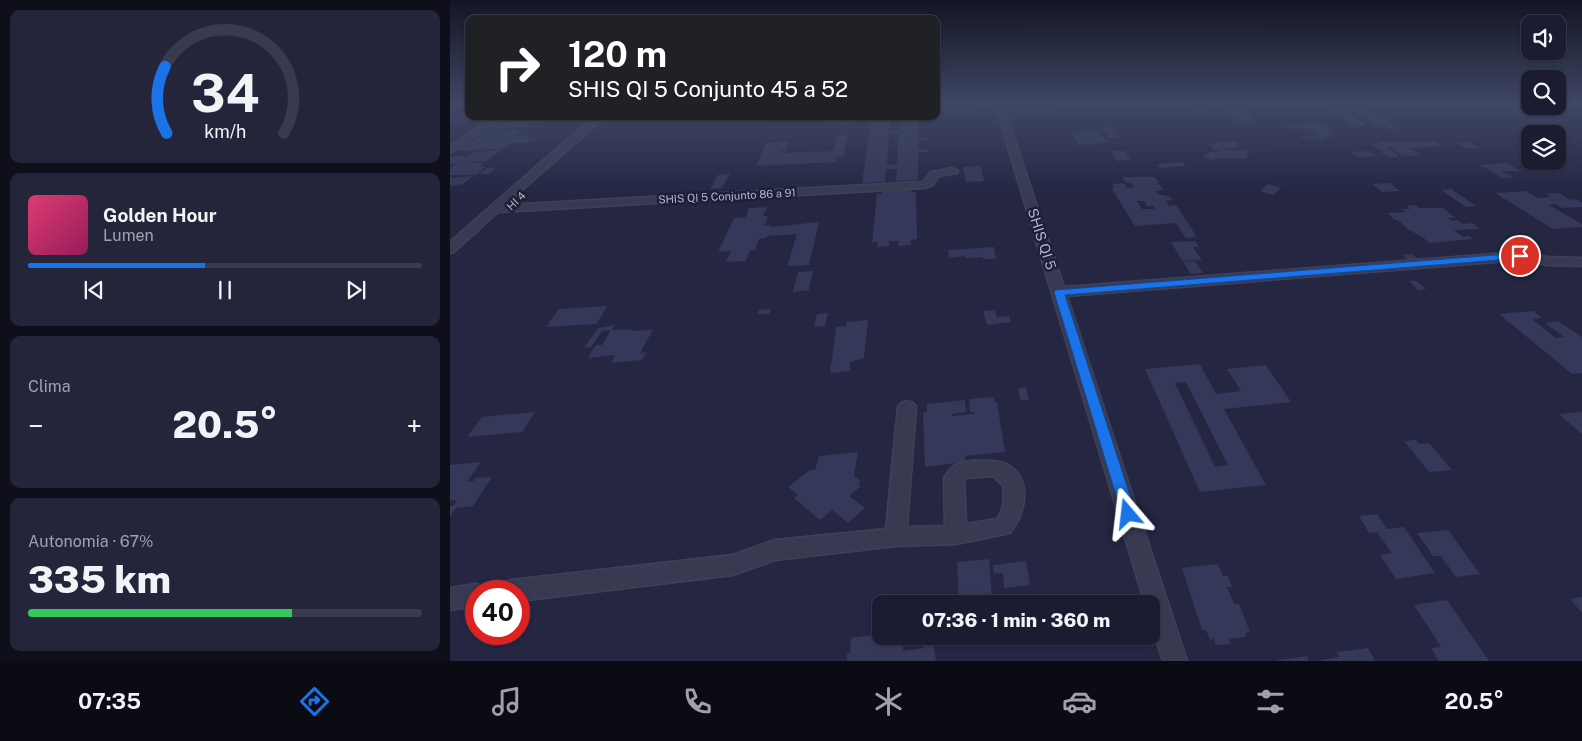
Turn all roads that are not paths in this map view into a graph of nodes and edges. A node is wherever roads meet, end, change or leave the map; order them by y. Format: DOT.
graph roads {
  1 [pos="472,135"];
  2 [pos="581,135"];
  3 [pos="1009,135"];
  4 [pos="579,137"];
  5 [pos="450,150"];
  6 [pos="953,171"];
  7 [pos="509,208"];
  8 [pos="495,209"];
  9 [pos="450,249"];
  10 [pos="450,261"];
  11 [pos="1582,262"];
  12 [pos="1059,292"];
  13 [pos="907,407"];
  14 [pos="956,535"];
  15 [pos="896,537"];
  16 [pos="530,589"];
  17 [pos="465,597"];
  18 [pos="450,599"];
  19 [pos="1175,661"];
  1 -- 5 [label="street"];
  2 -- 4 [label="street, HI 4"];
  3 -- 12 [label="street, SHIS QI 5"];
  4 -- 7 [label="street, HI 4"];
  4 -- 8 [label="street, HI 4"];
  6 -- 7 [label="street, SHIS QI 5 Conjunto 86 a 91"];
  7 -- 8 [label="street, SHIS QI 5 Conjunto 86 a 91"];
  7 -- 10 [label="street, HI 4"];
  8 -- 9 [label="street, HI 4"];
  11 -- 12 [label="street"];
  12 -- 19 [label="street, SHIS QI 5"];
  13 -- 15 [label="street"];
  14 -- 15 [label="street"];
  15 -- 16 [label="street"];
  17 -- 18 [label="street"];
}
